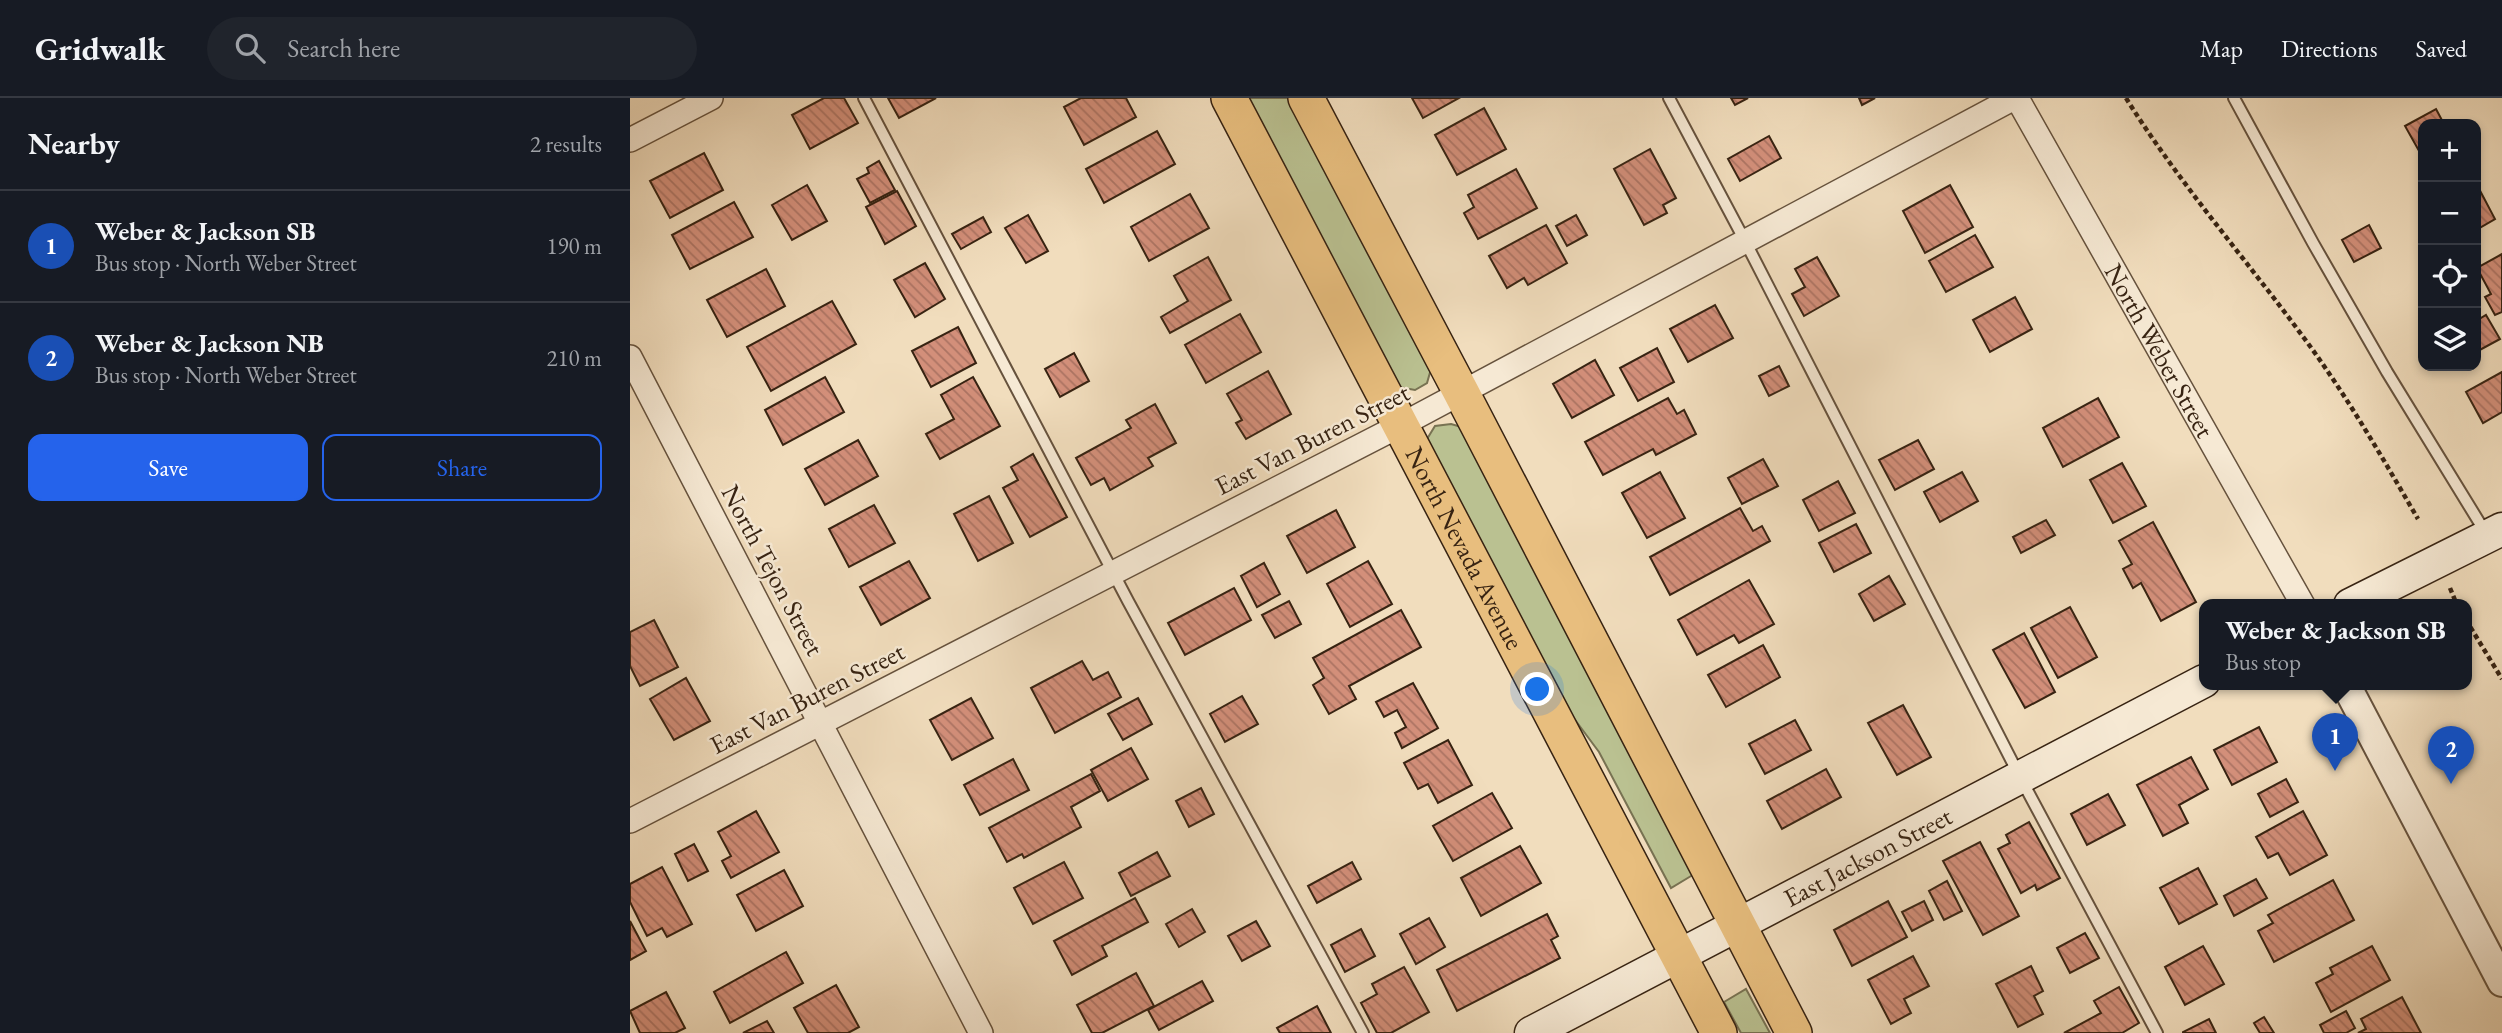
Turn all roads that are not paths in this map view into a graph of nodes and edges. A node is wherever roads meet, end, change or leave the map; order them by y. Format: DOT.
graph roads {
  1 [pos="711,98"];
  2 [pos="864,98"];
  3 [pos="1229,98"];
  4 [pos="1306,98"];
  5 [pos="1669,98"];
  6 [pos="2016,98"];
  7 [pos="2234,98"];
  8 [pos="630,140"];
  9 [pos="1745,241"];
  10 [pos="630,357"];
  11 [pos="1461,391"];
  12 [pos="1401,425"];
  13 [pos="2495,532"];
  14 [pos="1113,573"];
  15 [pos="2300,599"];
  16 [pos="2362,599"];
  17 [pos="2199,684"];
  18 [pos="2349,690"];
  19 [pos="821,722"];
  20 [pos="2020,777"];
  21 [pos="630,821"];
  22 [pos="1738,926"];
  23 [pos="1679,958"];
  24 [pos="2502,982"];
  25 [pos="981,1033"];
  26 [pos="1363,1033"];
  27 [pos="1531,1033"];
  28 [pos="1719,1033"];
  29 [pos="1794,1033"];
  30 [pos="2157,1033"];
  1 -- 8 [label="street"];
  2 -- 14 [label="lane"];
  3 -- 12 [label="main road, North Nevada Avenue"];
  4 -- 11 [label="main road"];
  5 -- 9 [label="lane"];
  6 -- 9 [label="street, East Van Buren Street"];
  6 -- 15 [label="street, North Weber Street"];
  7 -- 13 [label="lane"];
  9 -- 11 [label="street, East Van Buren Street"];
  9 -- 20 [label="lane"];
  10 -- 19 [label="street, North Tejon Street"];
  11 -- 12 [label="street, East Van Buren Street"];
  11 -- 22 [label="main road"];
  12 -- 14 [label="street, East Van Buren Street"];
  12 -- 23 [label="main road, North Nevada Avenue"];
  13 -- 16 [label="main road"];
  14 -- 19 [label="street, East Van Buren Street"];
  14 -- 26 [label="lane"];
  17 -- 20 [label="main road, East Jackson Street"];
  18 -- 24 [label="street"];
  19 -- 21 [label="street, East Van Buren Street"];
  19 -- 25 [label="street, North Tejon Street"];
  20 -- 22 [label="main road, East Jackson Street"];
  20 -- 30 [label="lane"];
  22 -- 23 [label="main road, East Jackson Street"];
  22 -- 29 [label="main road"];
  23 -- 27 [label="main road, East Jackson Street"];
  23 -- 28 [label="main road, North Nevada Avenue"];
}
